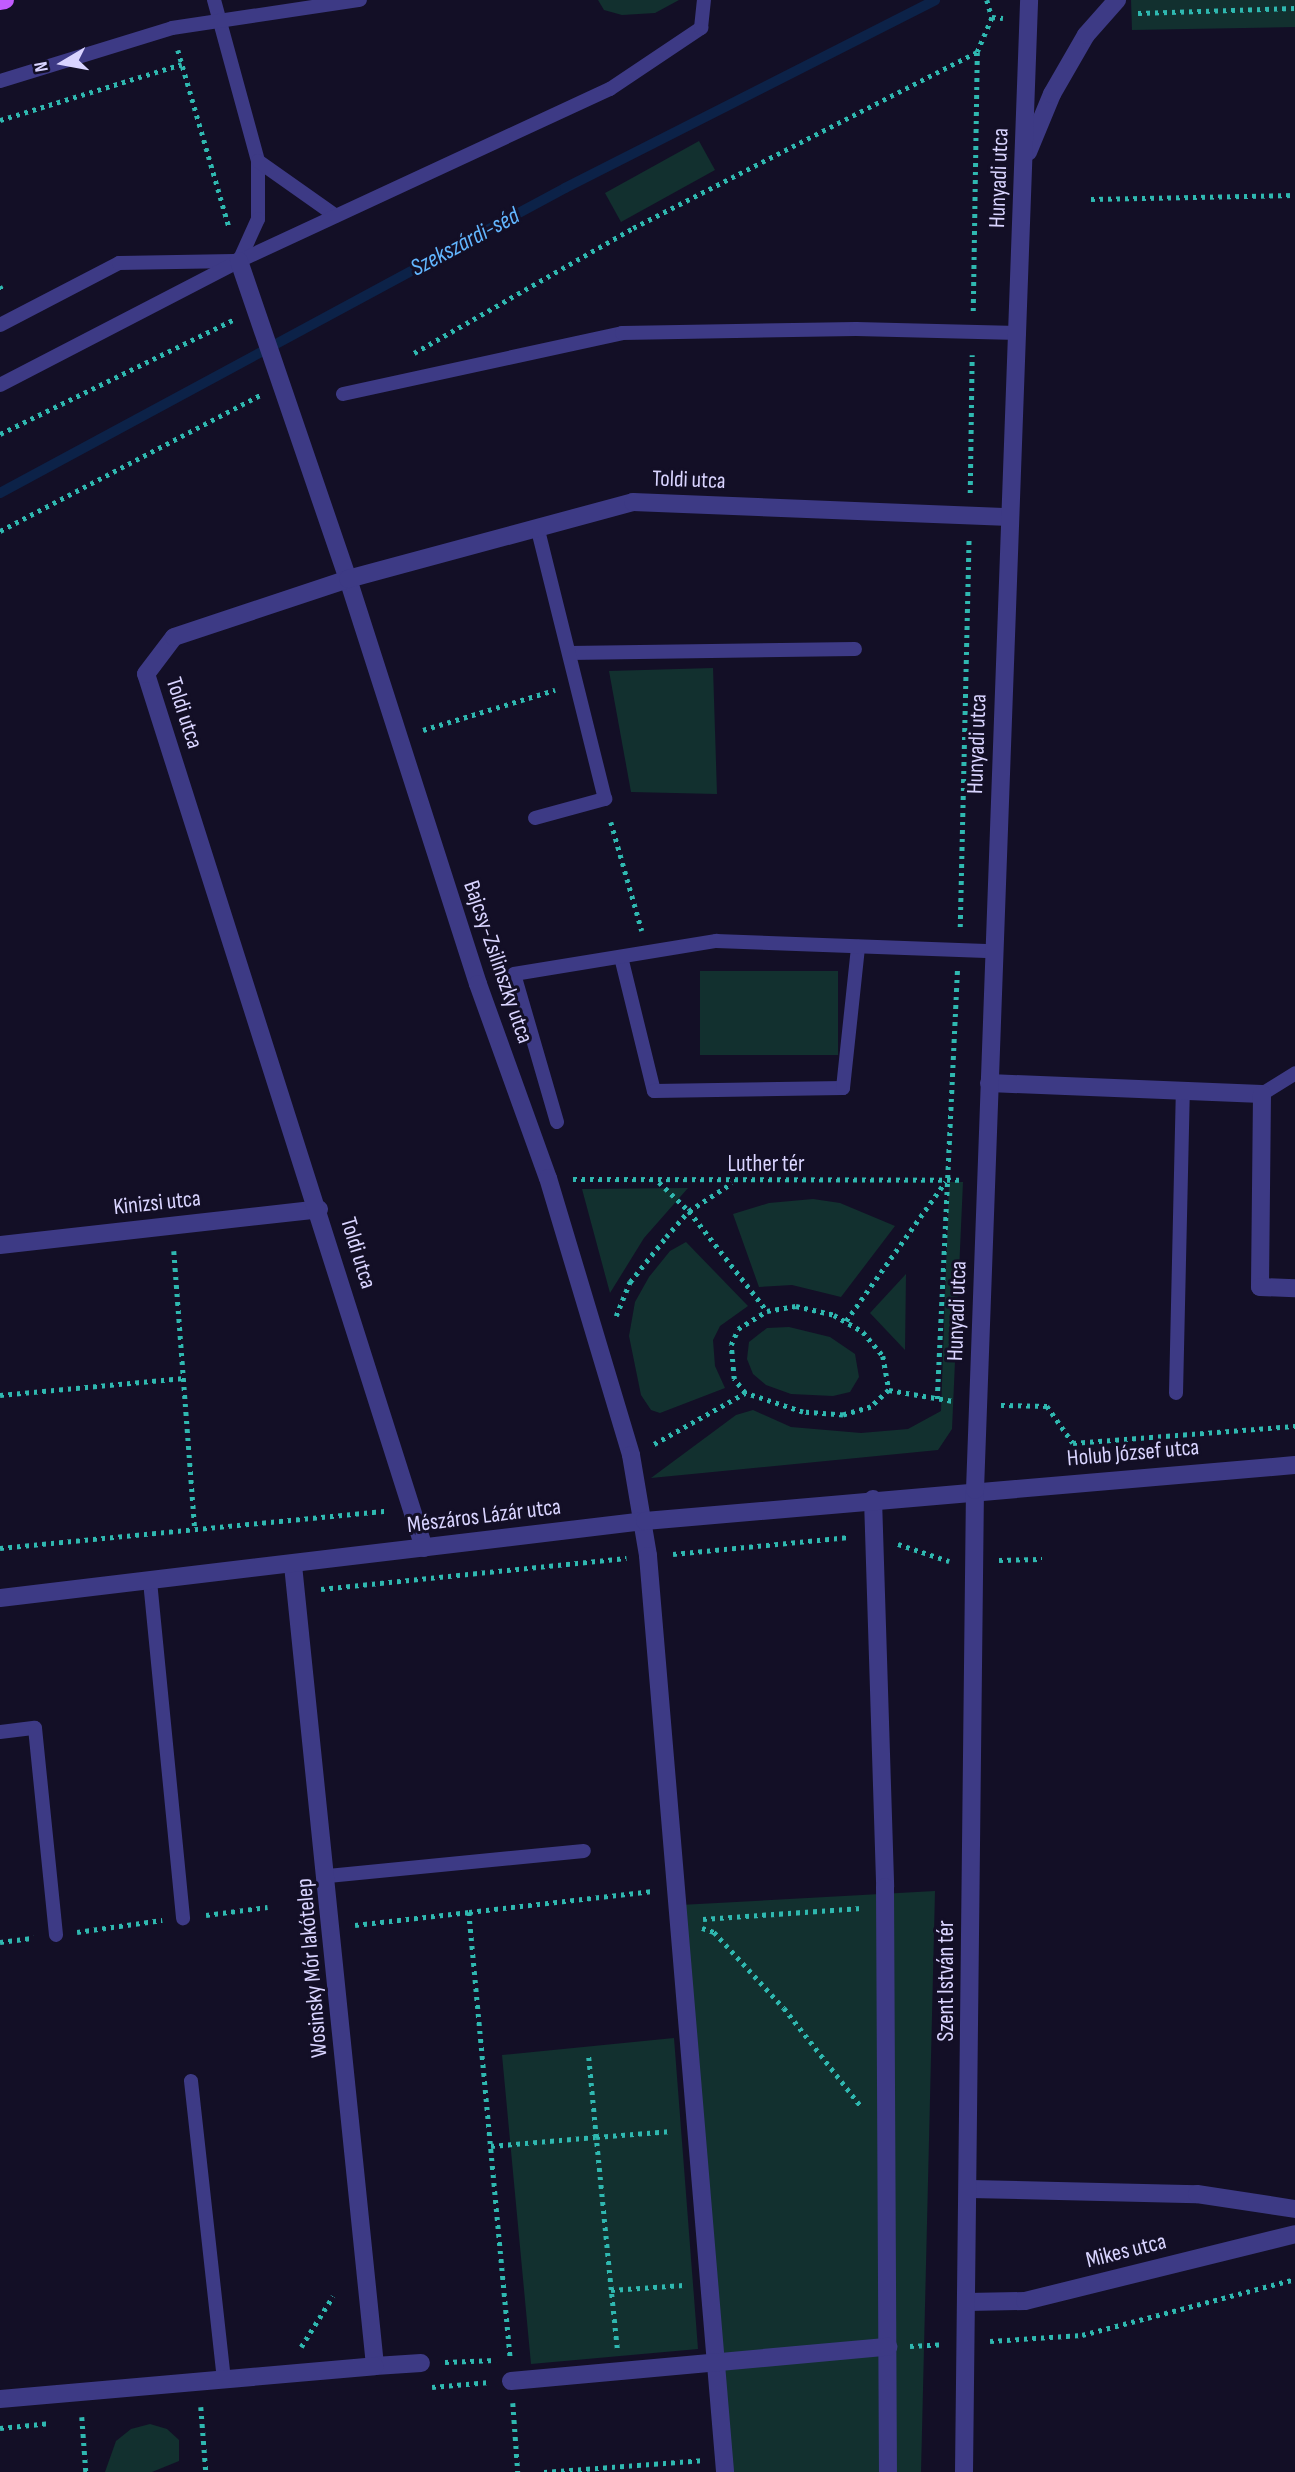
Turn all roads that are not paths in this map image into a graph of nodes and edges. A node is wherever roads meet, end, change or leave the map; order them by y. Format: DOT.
graph roads {
  1 [pos="5,0"];
  2 [pos="214,0"];
  3 [pos="360,0"];
  4 [pos="704,0"];
  5 [pos="1029,0"];
  6 [pos="0,1"];
  7 [pos="1122,7"];
  8 [pos="219,21"];
  9 [pos="0,81"];
  10 [pos="258,161"];
  11 [pos="1024,161"];
  12 [pos="336,216"];
  13 [pos="239,261"];
  14 [pos="0,325"];
  15 [pos="1019,332"];
  16 [pos="0,385"];
  17 [pos="343,394"];
  18 [pos="1010,517"];
  19 [pos="537,527"];
  20 [pos="348,579"];
  21 [pos="855,649"];
  22 [pos="569,653"];
  23 [pos="535,818"];
  24 [pos="858,947"];
  25 [pos="993,951"];
  26 [pos="621,957"];
  27 [pos="1295,1073"];
  28 [pos="989,1083"];
  29 [pos="1182,1091"];
  30 [pos="1262,1094"];
  31 [pos="556,1122"];
  32 [pos="318,1209"];
  33 [pos="0,1245"];
  34 [pos="1295,1288"];
  35 [pos="1176,1393"];
  36 [pos="1295,1465"];
  37 [pos="975,1490"];
  38 [pos="873,1499"];
  39 [pos="645,1521"];
  40 [pos="424,1548"];
  41 [pos="293,1565"];
  42 [pos="150,1581"];
  43 [pos="0,1598"];
  44 [pos="0,1732"];
  45 [pos="584,1851"];
  46 [pos="328,1876"];
  47 [pos="183,1918"];
  48 [pos="56,1935"];
  49 [pos="191,2081"];
  50 [pos="970,2189"];
  51 [pos="1295,2209"];
  52 [pos="1295,2234"];
  53 [pos="967,2302"];
  54 [pos="888,2347"];
  55 [pos="716,2362"];
  56 [pos="421,2363"];
  57 [pos="374,2367"];
  58 [pos="224,2379"];
  59 [pos="511,2381"];
  60 [pos="0,2399"];
  61 [pos="724,2465"];
  62 [pos="888,2472"];
  63 [pos="964,2472"];
  1 -- 6 [label="main road"];
  2 -- 8 [label="lane"];
  3 -- 8 [label="lane"];
  4 -- 12 [label="lane"];
  5 -- 11 [label="street, Hunyadi utca"];
  7 -- 11 [label="street"];
  8 -- 9 [label="lane"];
  8 -- 10 [label="lane"];
  10 -- 12 [label="lane"];
  10 -- 13 [label="lane"];
  11 -- 15 [label="street, Hunyadi utca"];
  12 -- 13 [label="lane"];
  13 -- 14 [label="lane"];
  13 -- 16 [label="lane"];
  13 -- 20 [label="street, Bajcsy-Zsilinszky utca"];
  15 -- 17 [label="lane"];
  15 -- 18 [label="street, Hunyadi utca"];
  18 -- 19 [label="street, Toldi utca"];
  18 -- 25 [label="street, Hunyadi utca"];
  19 -- 20 [label="street, Toldi utca"];
  19 -- 22 [label="lane"];
  20 -- 32 [label="street, Toldi utca"];
  20 -- 39 [label="street, Bajcsy-Zsilinszky utca"];
  21 -- 22 [label="lane"];
  22 -- 23 [label="lane"];
  24 -- 25 [label="lane"];
  24 -- 26 [label="lane"];
  24 -- 26 [label="lane"];
  25 -- 28 [label="street, Hunyadi utca"];
  26 -- 31 [label="lane"];
  27 -- 30 [label="lane"];
  28 -- 29 [label="street"];
  28 -- 37 [label="street, Hunyadi utca"];
  29 -- 30 [label="street"];
  29 -- 35 [label="lane"];
  30 -- 34 [label="street"];
  32 -- 33 [label="street, Kinizsi utca"];
  32 -- 40 [label="street, Toldi utca"];
  36 -- 37 [label="street, Holub József utca"];
  37 -- 38 [label="street, Mészáros Lázár utca"];
  37 -- 50 [label="street, Szent István tér"];
  38 -- 39 [label="street, Mészáros Lázár utca"];
  38 -- 54 [label="street"];
  39 -- 40 [label="street, Mészáros Lázár utca"];
  39 -- 55 [label="street"];
  40 -- 41 [label="street, Mészáros Lázár utca"];
  41 -- 42 [label="street, Mészáros Lázár utca"];
  41 -- 46 [label="street, Wosinsky Mór lakótelep"];
  42 -- 43 [label="street, Mészáros Lázár utca"];
  42 -- 47 [label="lane"];
  44 -- 48 [label="lane"];
  45 -- 46 [label="lane"];
  46 -- 57 [label="street, Wosinsky Mór lakótelep"];
  49 -- 58 [label="lane"];
  50 -- 51 [label="street"];
  50 -- 53 [label="street, Szent István tér"];
  52 -- 53 [label="street, Mikes utca"];
  53 -- 63 [label="street, Szent István tér"];
  54 -- 55 [label="street"];
  54 -- 62 [label="street"];
  55 -- 59 [label="street"];
  55 -- 61 [label="street"];
  56 -- 57 [label="street"];
  57 -- 58 [label="street"];
  58 -- 60 [label="street"];
}
